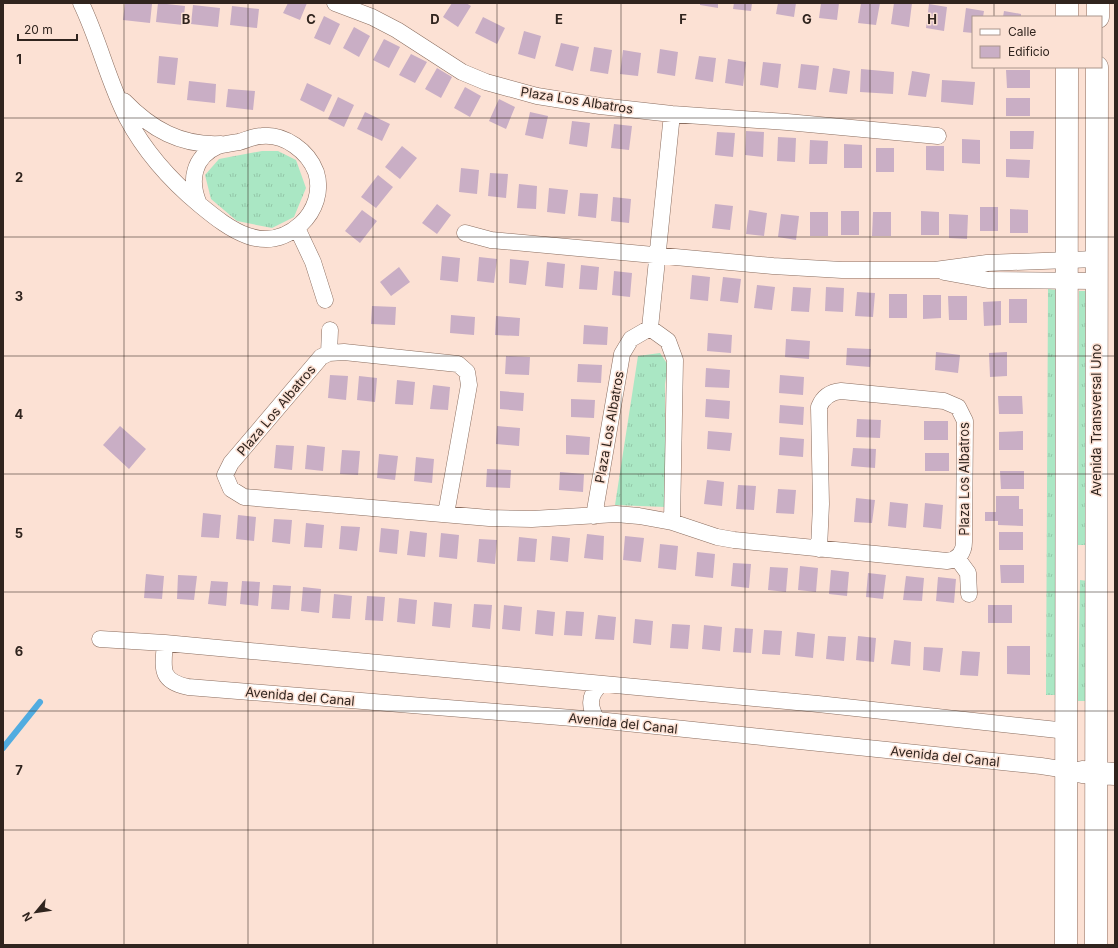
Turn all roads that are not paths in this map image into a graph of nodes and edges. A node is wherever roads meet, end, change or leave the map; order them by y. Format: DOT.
graph roads {
  1 [pos="81,3"];
  2 [pos="335,3"];
  3 [pos="1067,3"];
  4 [pos="1098,3"];
  5 [pos="1067,16"];
  6 [pos="1098,16"];
  7 [pos="1067,68"];
  8 [pos="1097,68"];
  9 [pos="115,90"];
  10 [pos="672,114"];
  11 [pos="938,136"];
  12 [pos="227,144"];
  13 [pos="199,204"];
  14 [pos="297,228"];
  15 [pos="465,233"];
  16 [pos="658,254"];
  17 [pos="1096,259"];
  18 [pos="1067,270"];
  19 [pos="1096,281"];
  20 [pos="325,300"];
  21 [pos="650,328"];
  22 [pos="330,330"];
  23 [pos="329,353"];
  24 [pos="446,514"];
  25 [pos="594,516"];
  26 [pos="672,522"];
  27 [pos="819,549"];
  28 [pos="957,558"];
  29 [pos="1067,562"];
  30 [pos="1096,563"];
  31 [pos="969,594"];
  32 [pos="100,639"];
  33 [pos="165,643"];
  34 [pos="600,685"];
  35 [pos="598,720"];
  36 [pos="1067,731"];
  37 [pos="1105,734"];
  38 [pos="1067,770"];
  39 [pos="1106,773"];
  40 [pos="1066,945"];
  41 [pos="1096,945"];
  1 -- 9 [label="street"];
  2 -- 10 [label="street, Plaza Los Albatros"];
  3 -- 5 [label="street"];
  4 -- 6 [label="street"];
  7 -- 18 [label="street"];
  8 -- 17 [label="street, Avenida Transversal Uno"];
  9 -- 12 [label="street"];
  9 -- 13 [label="street"];
  10 -- 11 [label="street, Plaza Los Albatros"];
  10 -- 16 [label="street"];
  12 -- 13 [label="street"];
  12 -- 14 [label="street"];
  13 -- 14 [label="street"];
  14 -- 20 [label="street"];
  15 -- 16 [label="street"];
  16 -- 18 [label="street"];
  16 -- 21 [label="street"];
  17 -- 18 [label="street"];
  17 -- 19 [label="street, Avenida Transversal Uno"];
  18 -- 19 [label="street"];
  18 -- 29 [label="street"];
  19 -- 30 [label="street, Avenida Transversal Uno"];
  21 -- 25 [label="street, Plaza Los Albatros"];
  21 -- 26 [label="street"];
  22 -- 23 [label="street"];
  23 -- 24 [label="street"];
  23 -- 24 [label="street, Plaza Los Albatros"];
  24 -- 25 [label="street, Plaza Los Albatros"];
  25 -- 26 [label="street, Plaza Los Albatros"];
  26 -- 27 [label="street, Plaza Los Albatros"];
  27 -- 28 [label="street, Plaza Los Albatros"];
  27 -- 28 [label="street, Plaza Los Albatros"];
  28 -- 31 [label="street"];
  29 -- 30 [label="street"];
  29 -- 36 [label="street"];
  30 -- 37 [label="street, Avenida Transversal Uno"];
  32 -- 33 [label="street"];
  33 -- 34 [label="street"];
  33 -- 35 [label="street, Avenida del Canal"];
  34 -- 35 [label="street"];
  34 -- 36 [label="street"];
  35 -- 38 [label="street, Avenida del Canal"];
  36 -- 37 [label="street"];
  36 -- 38 [label="street"];
  37 -- 39 [label="street, Avenida Transversal Uno"];
  38 -- 39 [label="street, Avenida del Canal"];
  38 -- 40 [label="street"];
  39 -- 41 [label="street, Avenida Transversal Uno"];
}
